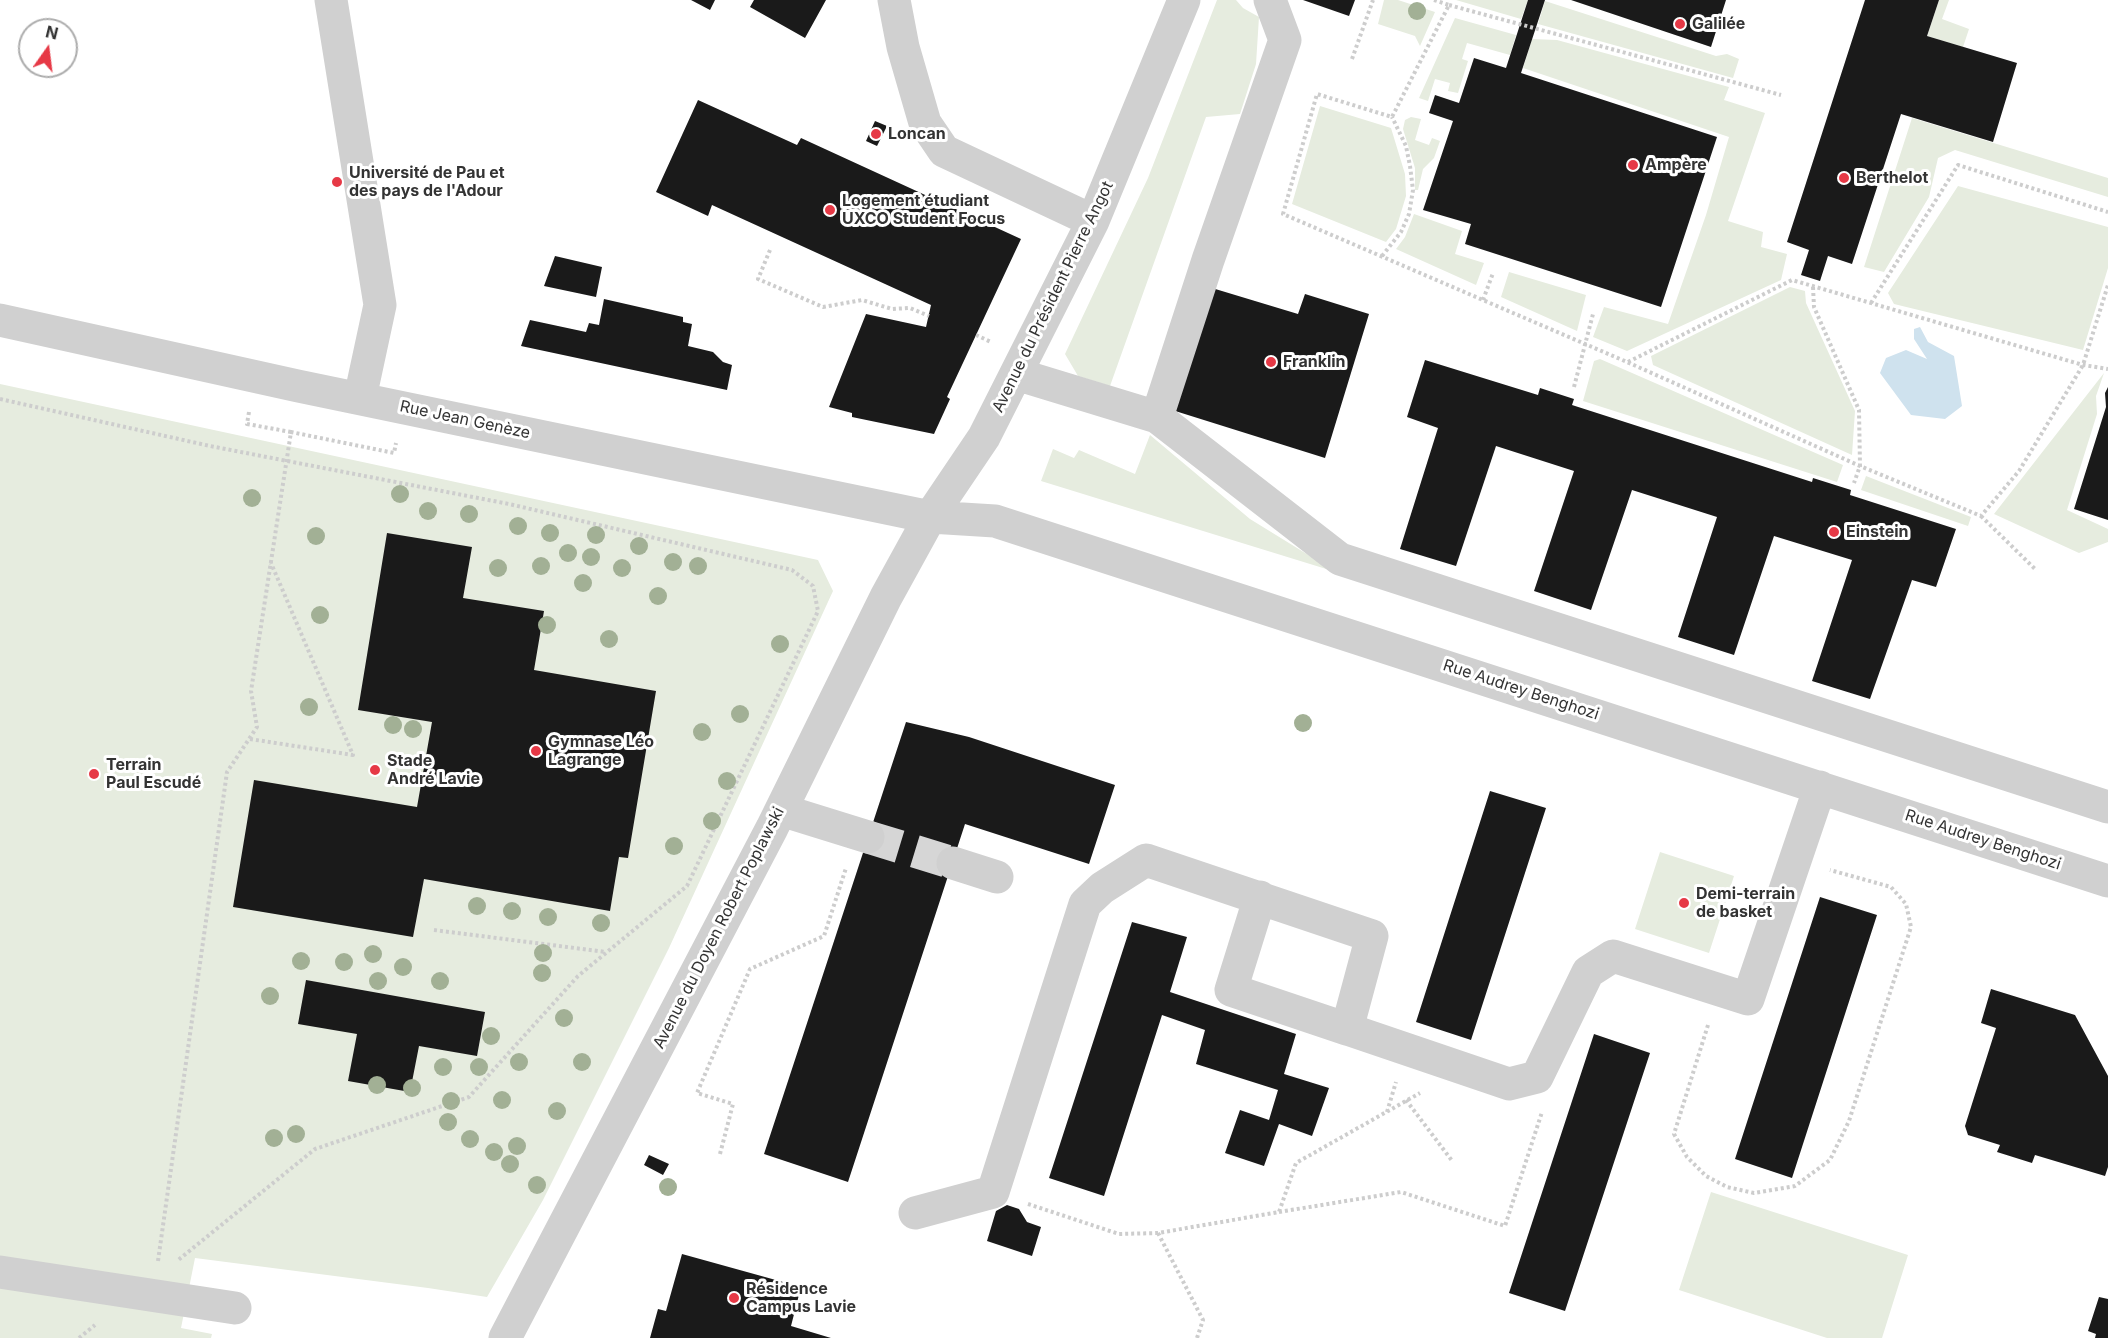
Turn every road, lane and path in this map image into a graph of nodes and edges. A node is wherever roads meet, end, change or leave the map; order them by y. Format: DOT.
graph roads {
  1 [pos="331,0"];
  2 [pos="894,0"];
  3 [pos="1184,0"];
  4 [pos="1270,0"];
  5 [pos="1373,0"];
  6 [pos="1434,0"];
  7 [pos="1449,6"];
  8 [pos="1352,59"];
  9 [pos="1780,95"];
  10 [pos="1392,117"];
  11 [pos="2108,212"];
  12 [pos="1093,221"];
  13 [pos="770,250"];
  14 [pos="1382,256"];
  15 [pos="1493,273"];
  16 [pos="2108,285"];
  17 [pos="1813,287"];
  18 [pos="1483,300"];
  19 [pos="1871,303"];
  20 [pos="1593,314"];
  21 [pos="929,316"];
  22 [pos="0,320"];
  23 [pos="1585,345"];
  24 [pos="1628,362"];
  25 [pos="2083,365"];
  26 [pos="2108,369"];
  27 [pos="1016,374"];
  28 [pos="1574,387"];
  29 [pos="360,398"];
  30 [pos="0,399"];
  31 [pos="402,407"];
  32 [pos="1157,417"];
  33 [pos="286,460"];
  34 [pos="1860,466"];
  35 [pos="1854,483"];
  36 [pos="1981,516"];
  37 [pos="930,517"];
  38 [pos="271,562"];
  39 [pos="2035,568"];
  40 [pos="249,739"];
  41 [pos="1820,787"];
  42 [pos="2108,807"];
  43 [pos="780,810"];
  44 [pos="862,835"];
  45 [pos="1795,860"];
  46 [pos="953,863"];
  47 [pos="997,877"];
  48 [pos="2108,881"];
  49 [pos="1260,897"];
  50 [pos="434,930"];
  51 [pos="607,952"];
  52 [pos="1719,990"];
  53 [pos="1347,1029"];
  54 [pos="1462,1069"];
  55 [pos="1537,1077"];
  56 [pos="1406,1100"];
  57 [pos="720,1154"];
  58 [pos="1453,1162"];
  59 [pos="993,1192"];
  60 [pos="1279,1212"];
  61 [pos="915,1213"];
  62 [pos="1158,1233"];
  63 [pos="174,1264"];
  64 [pos="158,1267"];
  65 [pos="0,1272"];
  66 [pos="235,1308"];
  67 [pos="505,1338"];
  68 [pos="1197,1338"];
  1 -- 29 [label="street"];
  2 -- 12 [label="street"];
  3 -- 12 [label="street, Avenue du Président Pierre Angot"];
  4 -- 32 [label="street"];
  5 -- 8 [label="path"];
  6 -- 7 [label="path"];
  7 -- 9 [label="path"];
  7 -- 10 [label="path"];
  10 -- 14 [label="path"];
  10 -- 14 [label="path"];
  11 -- 19 [label="path"];
  12 -- 27 [label="street, Avenue du Président Pierre Angot"];
  13 -- 21 [label="path"];
  14 -- 18 [label="path"];
  15 -- 18 [label="path"];
  16 -- 25 [label="path"];
  17 -- 19 [label="path"];
  17 -- 24 [label="path"];
  17 -- 34 [label="path"];
  18 -- 23 [label="path"];
  19 -- 25 [label="path"];
  20 -- 23 [label="path"];
  22 -- 29 [label="street, Rue Jean Genèze"];
  23 -- 24 [label="path"];
  23 -- 28 [label="path"];
  24 -- 34 [label="path"];
  25 -- 26 [label="path"];
  25 -- 36 [label="path"];
  27 -- 32 [label="street"];
  27 -- 37 [label="street, Avenue du Président Pierre Angot"];
  29 -- 31 [label="street, Rue Jean Genèze"];
  30 -- 33 [label="path"];
  31 -- 33 [label="path"];
  31 -- 37 [label="street, Rue Jean Genèze"];
  32 -- 42 [label="street"];
  33 -- 38 [label="path"];
  33 -- 51 [label="path"];
  34 -- 35 [label="path"];
  34 -- 36 [label="path"];
  36 -- 39 [label="path"];
  37 -- 41 [label="street, Rue Audrey Benghozi"];
  37 -- 43 [label="street, Avenue du Doyen Robert Poplawski"];
  38 -- 40 [label="path"];
  38 -- 40 [label="path"];
  40 -- 64 [label="path"];
  41 -- 45 [label="street"];
  41 -- 48 [label="street, Rue Audrey Benghozi"];
  43 -- 44 [label="street"];
  43 -- 67 [label="street, Avenue du Doyen Robert Poplawski"];
  44 -- 57 [label="path"];
  45 -- 52 [label="street"];
  45 -- 52 [label="path"];
  46 -- 47 [label="street"];
  49 -- 53 [label="street"];
  49 -- 53 [label="street"];
  49 -- 59 [label="street"];
  50 -- 51 [label="path"];
  51 -- 63 [label="path"];
  52 -- 55 [label="street"];
  53 -- 54 [label="street"];
  54 -- 55 [label="street"];
  54 -- 56 [label="path"];
  55 -- 60 [label="path"];
  56 -- 58 [label="path"];
  56 -- 60 [label="path"];
  59 -- 61 [label="street"];
  59 -- 62 [label="path"];
  60 -- 62 [label="path"];
  62 -- 68 [label="path"];
  65 -- 66 [label="street"];
}
